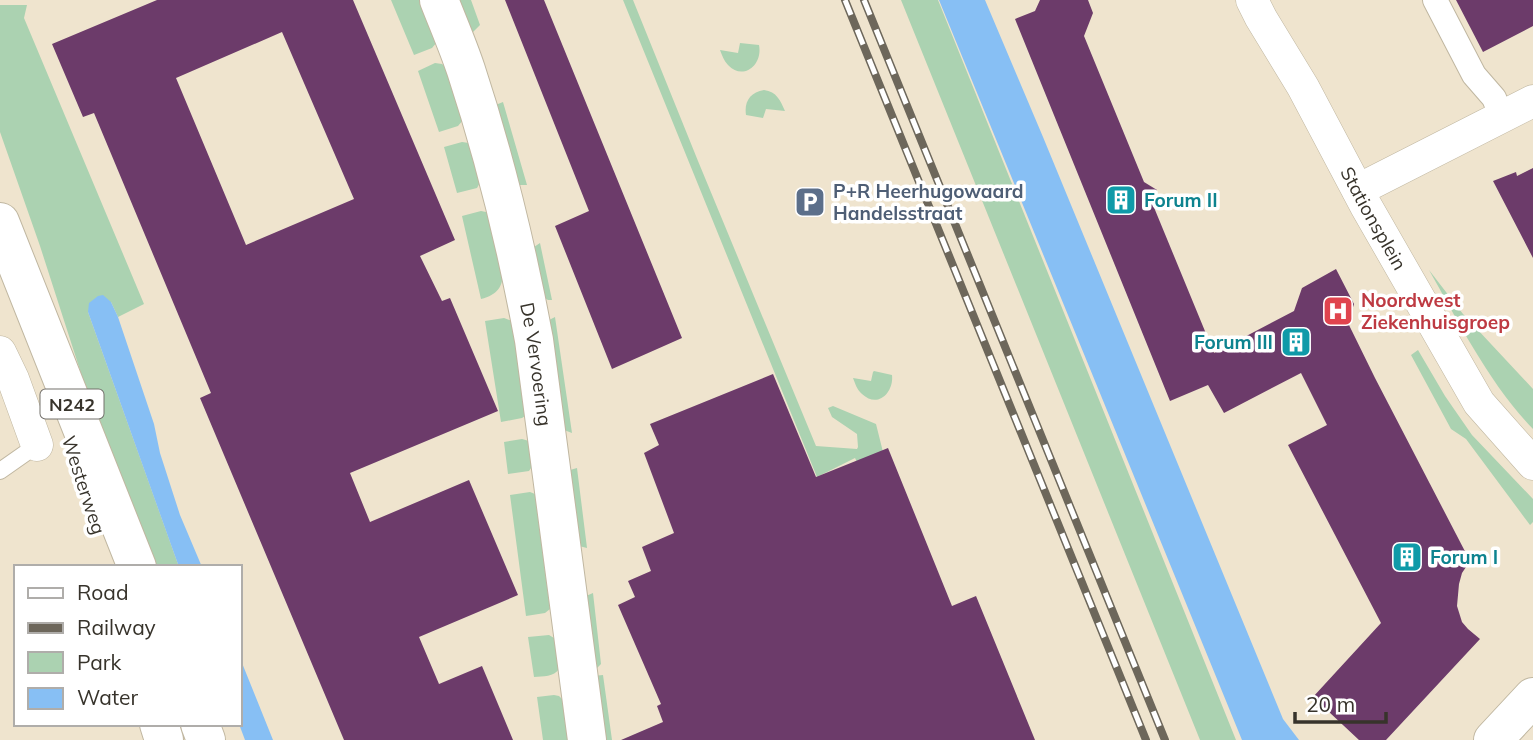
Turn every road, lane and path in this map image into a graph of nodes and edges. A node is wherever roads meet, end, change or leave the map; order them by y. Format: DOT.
graph roads {
  1 [pos="439,0"];
  2 [pos="1252,0"];
  3 [pos="1435,0"];
  4 [pos="1533,101"];
  5 [pos="1503,117"];
  6 [pos="1358,190"];
  7 [pos="4,232"];
  8 [pos="0,352"];
  9 [pos="37,445"];
  10 [pos="1533,464"];
  11 [pos="0,471"];
  12 [pos="109,565"];
  13 [pos="136,565"];
  14 [pos="1533,697"];
  15 [pos="587,740"];
  16 [pos="1493,740"];
  1 -- 15 [label="main road, De Vervoering"];
  2 -- 6 [label="street, Stationsplein"];
  3 -- 5 [label="street"];
  4 -- 5 [label="street"];
  5 -- 6 [label="street"];
  6 -- 10 [label="street, Stationsplein"];
  7 -- 12 [label="main road, Westerweg / N242"];
  7 -- 13 [label="main road, Westerweg / N242"];
  8 -- 9 [label="street, Westerweg"];
  9 -- 11 [label="lane"];
  14 -- 16 [label="main road"];
}
